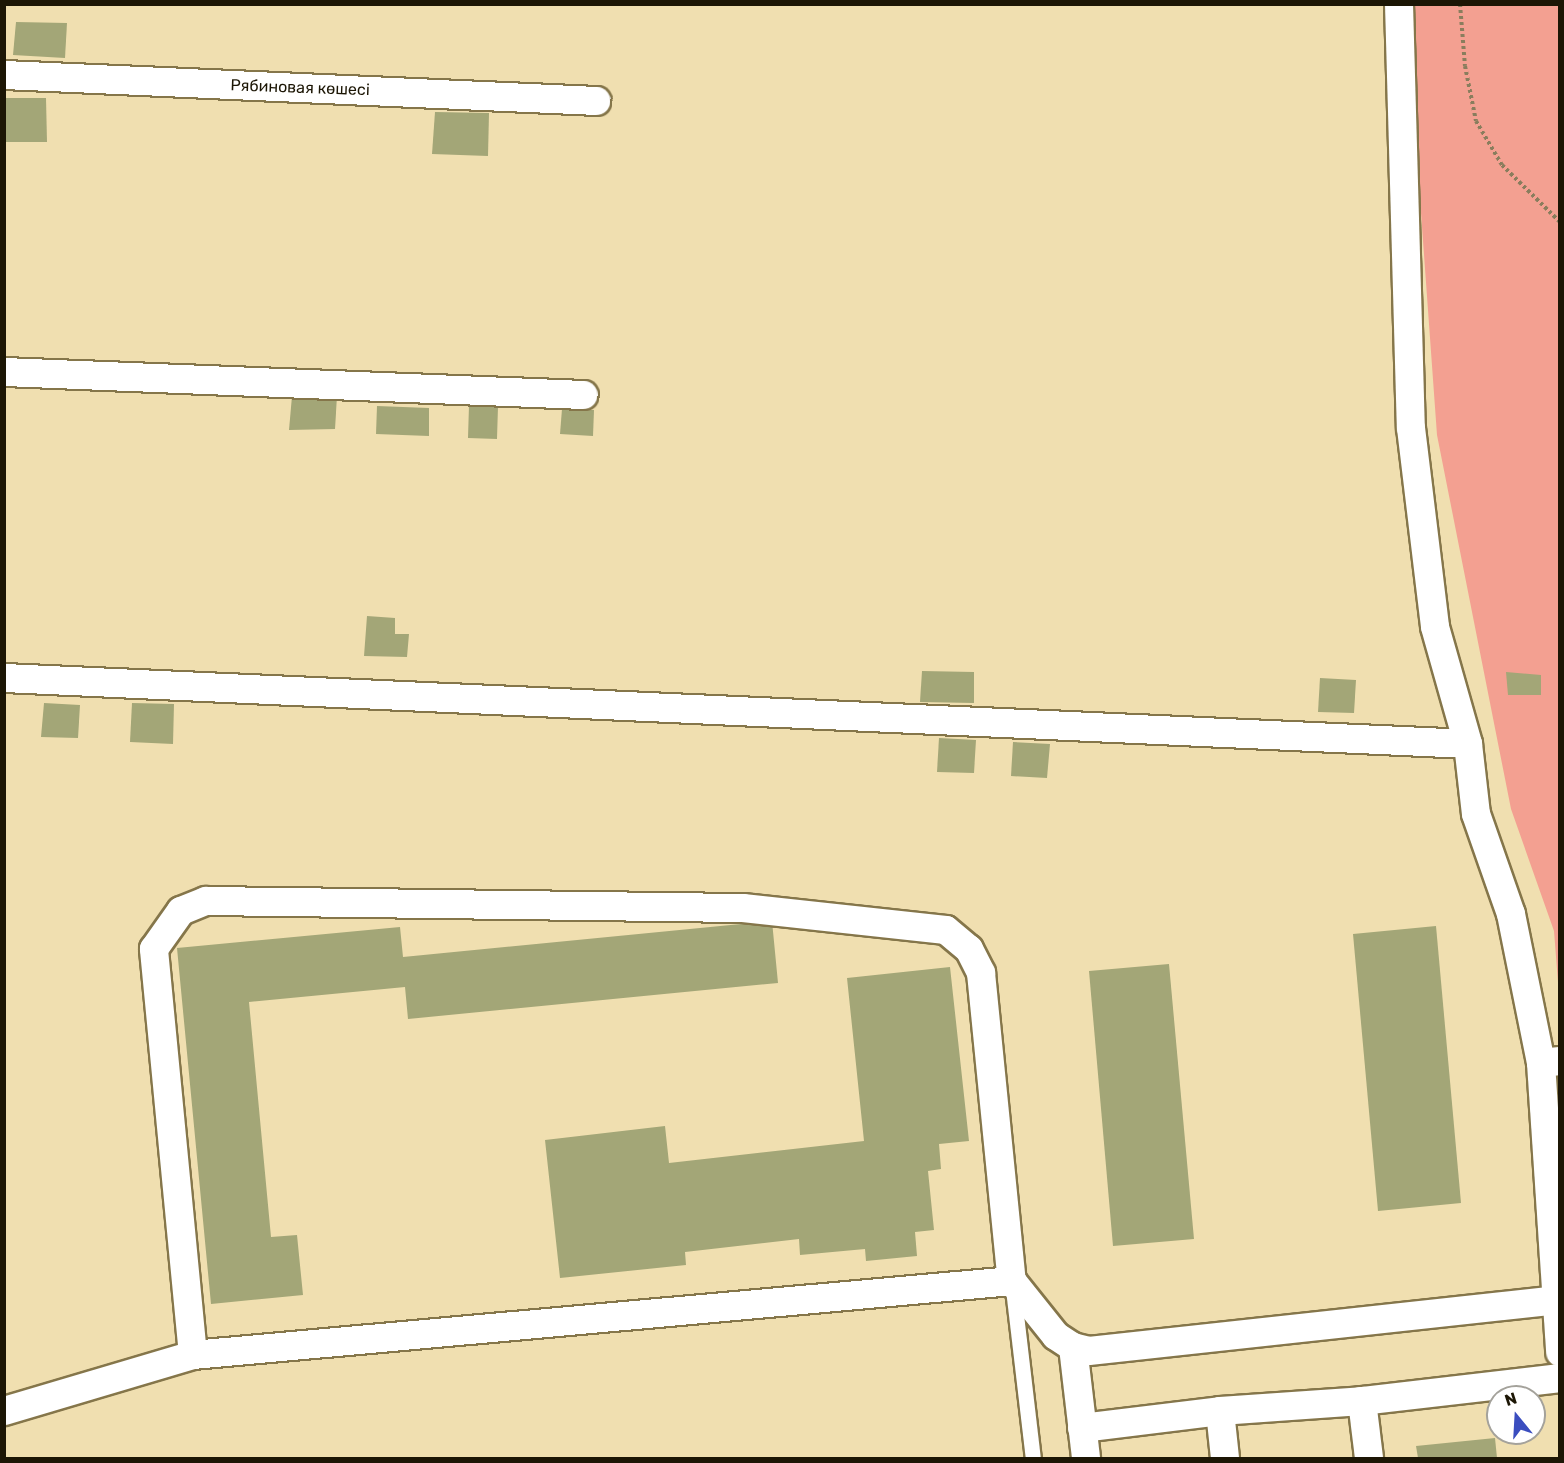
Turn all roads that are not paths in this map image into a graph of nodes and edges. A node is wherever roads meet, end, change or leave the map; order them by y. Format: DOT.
graph roads {
  1 [pos="1399,4"];
  2 [pos="4,75"];
  3 [pos="596,101"];
  4 [pos="4,372"];
  5 [pos="584,395"];
  6 [pos="4,678"];
  7 [pos="1468,744"];
  8 [pos="1550,1062"];
  9 [pos="1012,1281"];
  10 [pos="1558,1300"];
  11 [pos="1073,1347"];
  12 [pos="1560,1352"];
  13 [pos="193,1355"];
  14 [pos="1560,1378"];
  15 [pos="1362,1401"];
  16 [pos="4,1411"];
  17 [pos="1220,1411"];
  18 [pos="1082,1428"];
  19 [pos="1033,1458"];
  20 [pos="1086,1458"];
  21 [pos="1225,1458"];
  22 [pos="1369,1458"];
  1 -- 7 [label="street"];
  2 -- 3 [label="street, Рябиновая көшесі"];
  4 -- 5 [label="street"];
  6 -- 7 [label="street"];
  7 -- 8 [label="street"];
  8 -- 10 [label="street"];
  9 -- 11 [label="street"];
  9 -- 13 [label="street"];
  9 -- 13 [label="street"];
  9 -- 19 [label="lane"];
  10 -- 11 [label="street"];
  10 -- 12 [label="street"];
  11 -- 18 [label="street"];
  13 -- 16 [label="street"];
  14 -- 15 [label="street"];
  15 -- 17 [label="street"];
  15 -- 22 [label="street"];
  17 -- 18 [label="street"];
  17 -- 21 [label="street"];
  18 -- 20 [label="street"];
}
